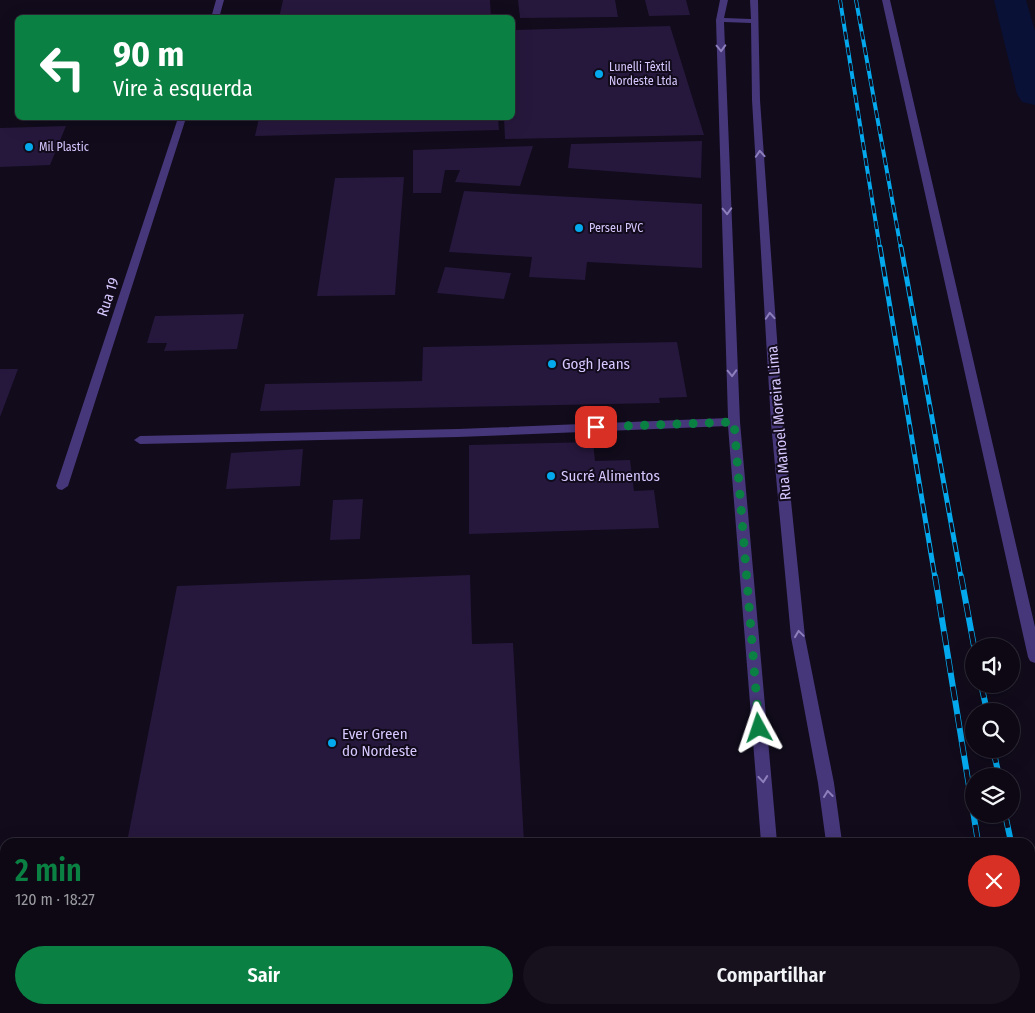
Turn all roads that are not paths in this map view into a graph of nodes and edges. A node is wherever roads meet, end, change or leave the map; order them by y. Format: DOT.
graph roads {
  1 [pos="220,0"];
  2 [pos="724,0"];
  3 [pos="754,0"];
  4 [pos="886,0"];
  5 [pos="216,15"];
  6 [pos="720,20"];
  7 [pos="753,21"];
  8 [pos="181,120"];
  9 [pos="734,422"];
  10 [pos="140,440"];
  11 [pos="62,486"];
  12 [pos="1035,656"];
  13 [pos="768,838"];
  14 [pos="833,838"];
  1 -- 5 [label="street"];
  2 -- 6 [label="street"];
  3 -- 7 [label="street, Rua Manoel Moreira Lima"];
  4 -- 12 [label="street"];
  6 -- 7 [label="street"];
  6 -- 9 [label="street, one-way"];
  14 -- 7 [label="street, Rua Manoel Moreira Lima, one-way"];
  8 -- 11 [label="street, Rua 19"];
  9 -- 10 [label="street"];
  9 -- 13 [label="street, one-way"];
}
